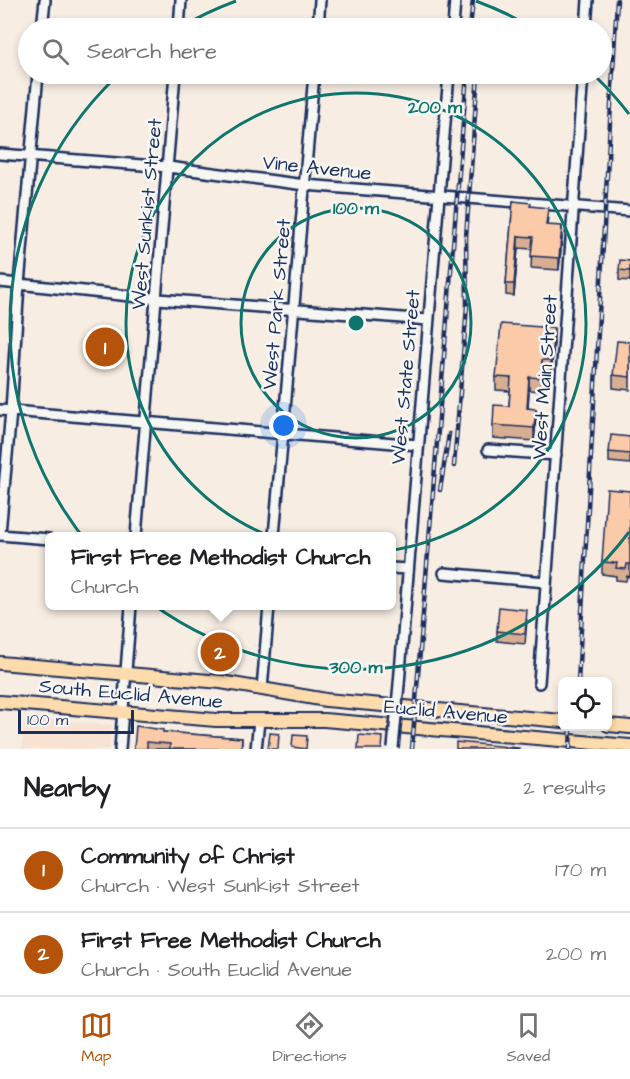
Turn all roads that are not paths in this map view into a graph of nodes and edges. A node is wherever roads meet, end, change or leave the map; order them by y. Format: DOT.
graph roads {
  1 [pos="45,0"];
  2 [pos="181,0"];
  3 [pos="320,0"];
  4 [pos="455,0"];
  5 [pos="588,0"];
  6 [pos="43,18"];
  7 [pos="180,18"];
  8 [pos="319,18"];
  9 [pos="454,18"];
  10 [pos="587,18"];
  11 [pos="37,84"];
  12 [pos="174,84"];
  13 [pos="313,84"];
  14 [pos="448,84"];
  15 [pos="582,84"];
  16 [pos="0,154"];
  17 [pos="30,157"];
  18 [pos="168,166"];
  19 [pos="304,185"];
  20 [pos="440,196"];
  21 [pos="575,207"];
  22 [pos="630,211"];
  23 [pos="0,282"];
  24 [pos="19,284"];
  25 [pos="158,298"];
  26 [pos="294,308"];
  27 [pos="428,320"];
  28 [pos="0,410"];
  29 [pos="11,411"];
  30 [pos="146,422"];
  31 [pos="283,434"];
  32 [pos="417,445"];
  33 [pos="488,450"];
  34 [pos="556,455"];
  35 [pos="136,532"];
  36 [pos="274,532"];
  37 [pos="0,534"];
  38 [pos="45,539"];
  39 [pos="396,568"];
  40 [pos="407,569"];
  41 [pos="444,573"];
  42 [pos="546,582"];
  43 [pos="131,610"];
  44 [pos="269,610"];
  45 [pos="0,663"];
  46 [pos="126,673"];
  47 [pos="538,684"];
  48 [pos="262,689"];
  49 [pos="0,702"];
  50 [pos="123,712"];
  51 [pos="259,721"];
  52 [pos="558,721"];
  53 [pos="612,725"];
  54 [pos="630,727"];
  55 [pos="630,746"];
  56 [pos="393,748"];
  57 [pos="120,749"];
  58 [pos="256,749"];
  1 -- 6 [label="street"];
  2 -- 7 [label="street"];
  3 -- 8 [label="street"];
  4 -- 9 [label="street"];
  5 -- 10 [label="street"];
  11 -- 17 [label="street"];
  12 -- 18 [label="street, West Sunkist Street"];
  13 -- 19 [label="street, West Park Street"];
  14 -- 20 [label="street, West State Street"];
  15 -- 21 [label="street, West Main Street"];
  16 -- 17 [label="street, Vine Avenue"];
  17 -- 18 [label="street, Vine Avenue"];
  17 -- 24 [label="street"];
  18 -- 19 [label="street, Vine Avenue"];
  18 -- 25 [label="street, West Sunkist Street"];
  19 -- 20 [label="street, Vine Avenue"];
  19 -- 26 [label="street, West Park Street"];
  20 -- 21 [label="street, Vine Avenue"];
  20 -- 27 [label="street, West State Street"];
  21 -- 22 [label="street, Vine Avenue"];
  21 -- 34 [label="street, West Main Street"];
  23 -- 24 [label="street"];
  24 -- 25 [label="street"];
  24 -- 29 [label="street"];
  25 -- 26 [label="street"];
  25 -- 30 [label="street, West Sunkist Street"];
  26 -- 27 [label="street"];
  26 -- 31 [label="street, West Park Street"];
  27 -- 32 [label="street, West State Street"];
  28 -- 29 [label="street"];
  29 -- 30 [label="street"];
  29 -- 37 [label="street"];
  30 -- 31 [label="street"];
  30 -- 35 [label="street, West Sunkist Street"];
  31 -- 32 [label="street"];
  31 -- 36 [label="street, West Park Street"];
  32 -- 40 [label="street, West State Street"];
  33 -- 34 [label="street"];
  34 -- 42 [label="street, West Main Street"];
  37 -- 38 [label="street"];
  39 -- 40 [label="street"];
  40 -- 56 [label="street, West State Street, bridge"];
  41 -- 42 [label="street"];
  42 -- 47 [label="street, West Main Street"];
  43 -- 46 [label="street"];
  44 -- 48 [label="street"];
  45 -- 46 [label="main road, South Euclid Avenue"];
  46 -- 48 [label="main road, South Euclid Avenue"];
  46 -- 50 [label="street"];
  48 -- 52 [label="main road, Euclid Avenue"];
  49 -- 50 [label="main road, South Euclid Avenue"];
  50 -- 51 [label="main road, South Euclid Avenue"];
  50 -- 57 [label="street"];
  51 -- 55 [label="main road, Euclid Avenue"];
  51 -- 58 [label="street"];
  53 -- 54 [label="main road"];
}
